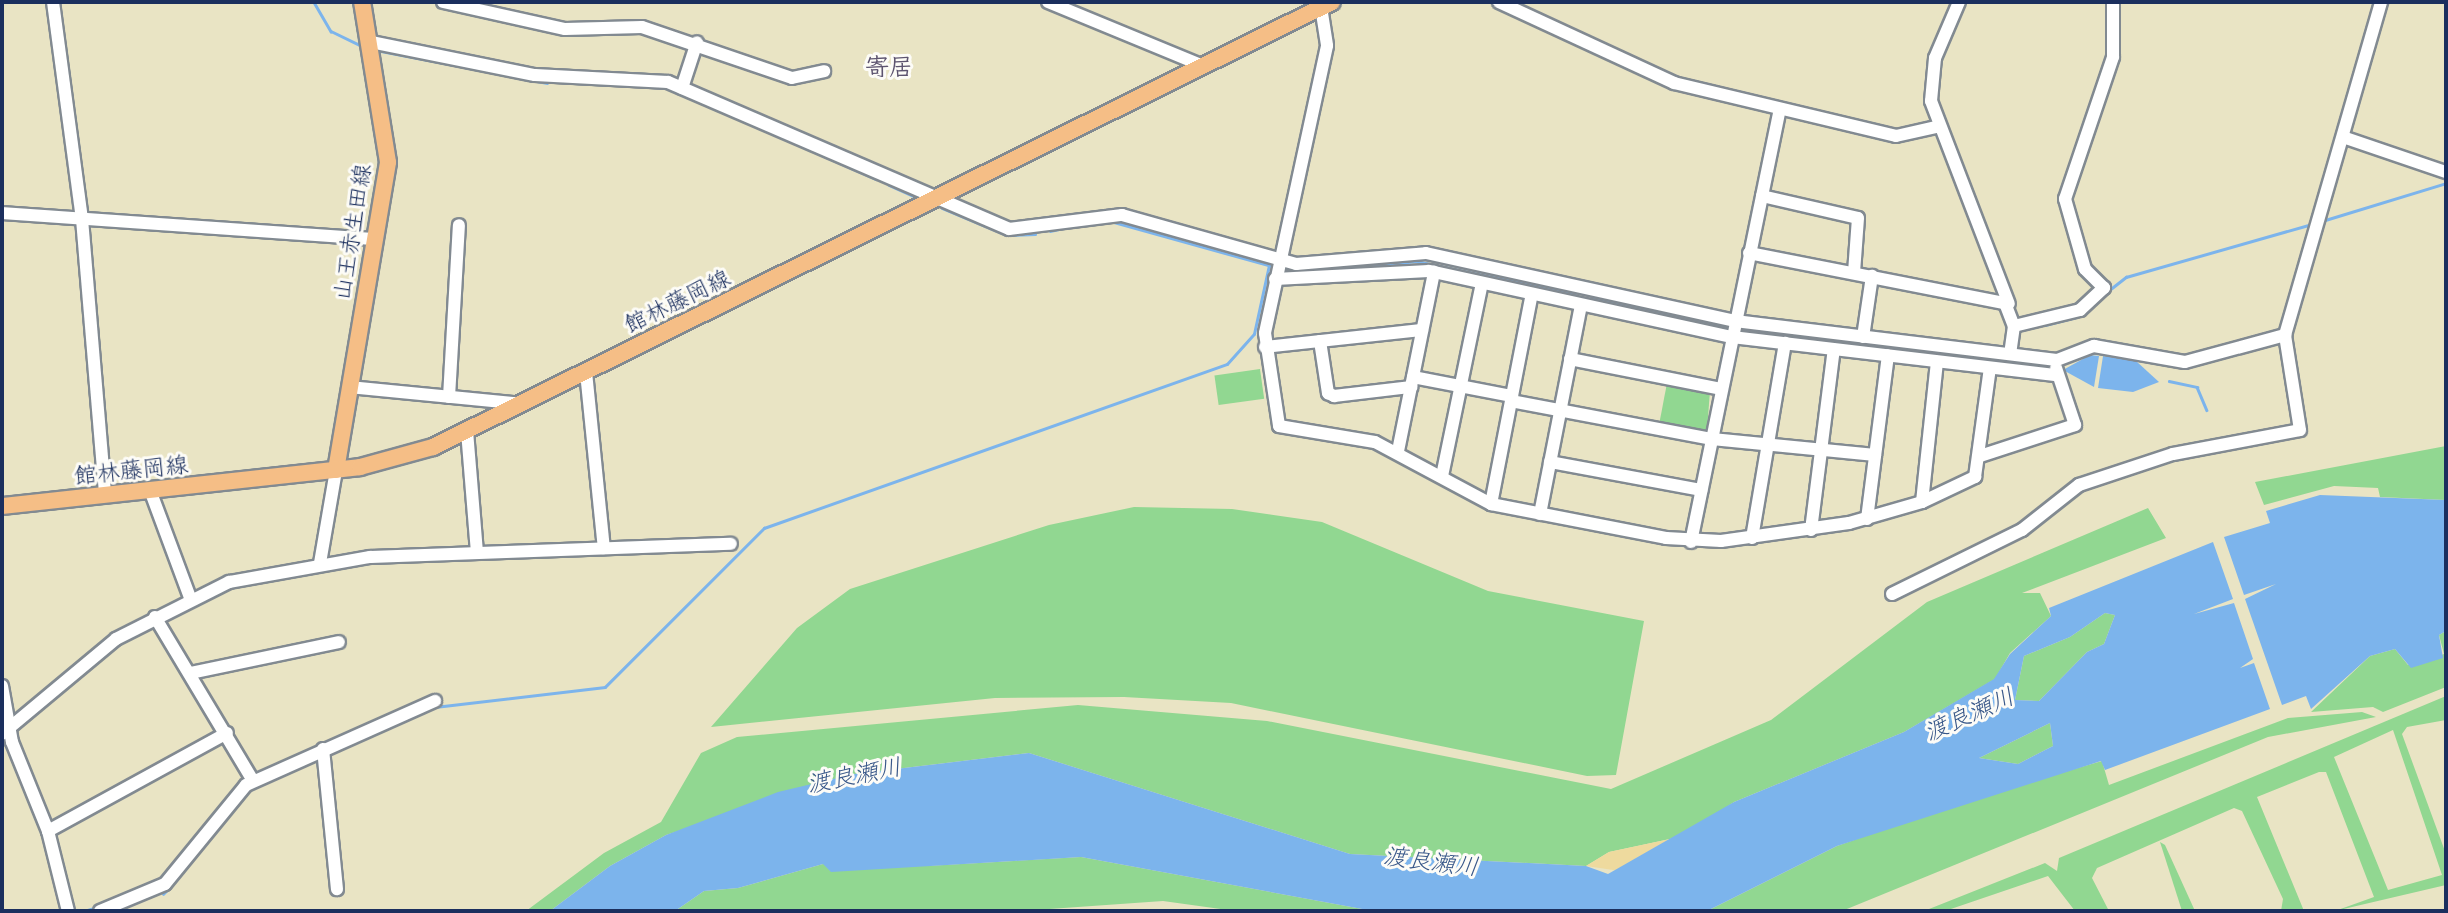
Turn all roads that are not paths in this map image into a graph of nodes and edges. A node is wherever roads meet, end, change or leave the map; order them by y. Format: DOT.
graph roads {
  1 [pos="53,2"];
  2 [pos="362,2"];
  3 [pos="443,2"];
  4 [pos="1048,2"];
  5 [pos="1499,2"];
  6 [pos="1959,2"];
  7 [pos="2113,2"];
  8 [pos="2381,2"];
  9 [pos="1327,5"];
  10 [pos="371,42"];
  11 [pos="697,43"];
  12 [pos="1203,65"];
  13 [pos="824,71"];
  14 [pos="682,88"];
  15 [pos="1780,109"];
  16 [pos="1940,126"];
  17 [pos="2343,137"];
  18 [pos="2446,172"];
  19 [pos="1762,196"];
  20 [pos="938,197"];
  21 [pos="2,213"];
  22 [pos="82,219"];
  23 [pos="459,225"];
  24 [pos="374,239"];
  25 [pos="1749,253"];
  26 [pos="1280,260"];
  27 [pos="1434,272"];
  28 [pos="1854,273"];
  29 [pos="1872,276"];
  30 [pos="1275,279"];
  31 [pos="1482,283"];
  32 [pos="1532,294"];
  33 [pos="2009,304"];
  34 [pos="1581,305"];
  35 [pos="1735,321"];
  36 [pos="2014,326"];
  37 [pos="1422,330"];
  38 [pos="2285,335"];
  39 [pos="1731,337"];
  40 [pos="1863,337"];
  41 [pos="1320,341"];
  42 [pos="1785,343"];
  43 [pos="1265,346"];
  44 [pos="1834,349"];
  45 [pos="2010,354"];
  46 [pos="1888,355"];
  47 [pos="1570,359"];
  48 [pos="2057,360"];
  49 [pos="1937,362"];
  50 [pos="1990,368"];
  51 [pos="586,372"];
  52 [pos="2055,375"];
  53 [pos="1412,382"];
  54 [pos="1463,386"];
  55 [pos="350,387"];
  56 [pos="1722,389"];
  57 [pos="449,397"];
  58 [pos="1512,398"];
  59 [pos="522,404"];
  60 [pos="1560,410"];
  61 [pos="467,431"];
  62 [pos="1712,439"];
  63 [pos="1767,447"];
  64 [pos="1398,451"];
  65 [pos="1821,452"];
  66 [pos="1875,455"];
  67 [pos="1980,456"];
  68 [pos="1550,462"];
  69 [pos="336,470"];
  70 [pos="1442,476"];
  71 [pos="150,490"];
  72 [pos="1701,490"];
  73 [pos="105,495"];
  74 [pos="1922,502"];
  75 [pos="1491,504"];
  76 [pos="2,506"];
  77 [pos="1540,514"];
  78 [pos="1867,519"];
  79 [pos="1811,530"];
  80 [pos="1752,538"];
  81 [pos="1691,542"];
  82 [pos="731,544"];
  83 [pos="604,548"];
  84 [pos="477,552"];
  85 [pos="320,563"];
  86 [pos="1892,594"];
  87 [pos="191,600"];
  88 [pos="155,617"];
  89 [pos="340,642"];
  90 [pos="191,673"];
  91 [pos="2,686"];
  92 [pos="435,701"];
  93 [pos="5,731"];
  94 [pos="227,733"];
  95 [pos="323,748"];
  96 [pos="253,781"];
  97 [pos="48,831"];
  98 [pos="337,889"];
  99 [pos="68,911"];
  100 [pos="100,911"];
  1 -- 22 [label="street"];
  2 -- 10 [label="main road, 山王赤生田線"];
  3 -- 11 [label="street"];
  4 -- 12 [label="street"];
  5 -- 15 [label="street"];
  6 -- 16 [label="street"];
  7 -- 36 [label="street"];
  8 -- 17 [label="street"];
  9 -- 12 [label="main road, 館林藤岡線"];
  9 -- 26 [label="street"];
  10 -- 14 [label="street"];
  10 -- 24 [label="main road, 山王赤生田線"];
  11 -- 13 [label="street"];
  11 -- 14 [label="street"];
  12 -- 20 [label="main road, 館林藤岡線"];
  14 -- 20 [label="street"];
  15 -- 16 [label="street"];
  15 -- 19 [label="street"];
  16 -- 33 [label="street"];
  17 -- 18 [label="street"];
  17 -- 38 [label="street"];
  19 -- 25 [label="street"];
  19 -- 28 [label="street"];
  20 -- 26 [label="street"];
  20 -- 51 [label="main road, 館林藤岡線"];
  21 -- 22 [label="street"];
  22 -- 24 [label="street"];
  22 -- 73 [label="street"];
  23 -- 57 [label="street"];
  24 -- 55 [label="main road, 山王赤生田線"];
  25 -- 28 [label="street"];
  25 -- 35 [label="street"];
  26 -- 30 [label="street"];
  26 -- 35 [label="street"];
  27 -- 30 [label="street"];
  27 -- 31 [label="street"];
  27 -- 37 [label="street"];
  28 -- 29 [label="street"];
  29 -- 33 [label="street"];
  29 -- 40 [label="street"];
  30 -- 43 [label="street"];
  31 -- 32 [label="street"];
  31 -- 54 [label="street"];
  32 -- 34 [label="street"];
  32 -- 58 [label="street"];
  33 -- 36 [label="street"];
  34 -- 39 [label="street"];
  34 -- 47 [label="street"];
  35 -- 39 [label="street"];
  35 -- 40 [label="street"];
  36 -- 45 [label="street"];
  37 -- 41 [label="street"];
  37 -- 53 [label="street"];
  38 -- 48 [label="street"];
  38 -- 86 [label="street"];
  39 -- 42 [label="street"];
  39 -- 56 [label="street"];
  40 -- 45 [label="street"];
  41 -- 43 [label="street"];
  41 -- 53 [label="street"];
  42 -- 44 [label="street"];
  42 -- 63 [label="street"];
  43 -- 64 [label="street"];
  44 -- 46 [label="street"];
  44 -- 65 [label="street"];
  45 -- 48 [label="street"];
  46 -- 49 [label="street"];
  46 -- 66 [label="street"];
  47 -- 56 [label="street"];
  47 -- 60 [label="street"];
  48 -- 52 [label="street"];
  49 -- 50 [label="street"];
  49 -- 74 [label="street"];
  50 -- 52 [label="street"];
  50 -- 67 [label="street"];
  51 -- 59 [label="main road, 館林藤岡線"];
  51 -- 83 [label="street"];
  52 -- 67 [label="street"];
  53 -- 54 [label="street"];
  53 -- 64 [label="street"];
  54 -- 58 [label="street"];
  54 -- 70 [label="street"];
  55 -- 57 [label="street"];
  55 -- 69 [label="main road, 山王赤生田線"];
  56 -- 62 [label="street"];
  57 -- 59 [label="street"];
  58 -- 60 [label="street"];
  58 -- 75 [label="street"];
  59 -- 61 [label="main road, 館林藤岡線"];
  60 -- 62 [label="street"];
  60 -- 68 [label="street"];
  61 -- 69 [label="main road, 館林藤岡線"];
  61 -- 84 [label="street"];
  62 -- 63 [label="street"];
  62 -- 72 [label="street"];
  63 -- 65 [label="street"];
  63 -- 80 [label="street"];
  64 -- 70 [label="street"];
  65 -- 66 [label="street"];
  65 -- 79 [label="street"];
  66 -- 78 [label="street"];
  67 -- 74 [label="street"];
  68 -- 72 [label="street"];
  68 -- 77 [label="street"];
  69 -- 71 [label="main road, 館林藤岡線"];
  69 -- 85 [label="street"];
  70 -- 75 [label="street"];
  71 -- 73 [label="main road, 館林藤岡線"];
  71 -- 87 [label="street"];
  72 -- 81 [label="street"];
  73 -- 76 [label="main road, 館林藤岡線"];
  74 -- 78 [label="street"];
  75 -- 77 [label="street"];
  77 -- 81 [label="street"];
  78 -- 79 [label="street"];
  79 -- 80 [label="street"];
  80 -- 81 [label="street"];
  82 -- 83 [label="street"];
  83 -- 84 [label="street"];
  84 -- 85 [label="street"];
  85 -- 87 [label="street"];
  87 -- 88 [label="street"];
  88 -- 90 [label="street"];
  88 -- 93 [label="street"];
  89 -- 90 [label="street"];
  90 -- 94 [label="street"];
  91 -- 93 [label="street"];
  92 -- 95 [label="street"];
  93 -- 97 [label="street"];
  94 -- 96 [label="street"];
  94 -- 97 [label="street"];
  95 -- 96 [label="street"];
  95 -- 98 [label="street"];
  96 -- 100 [label="street"];
  97 -- 99 [label="street"];
}
